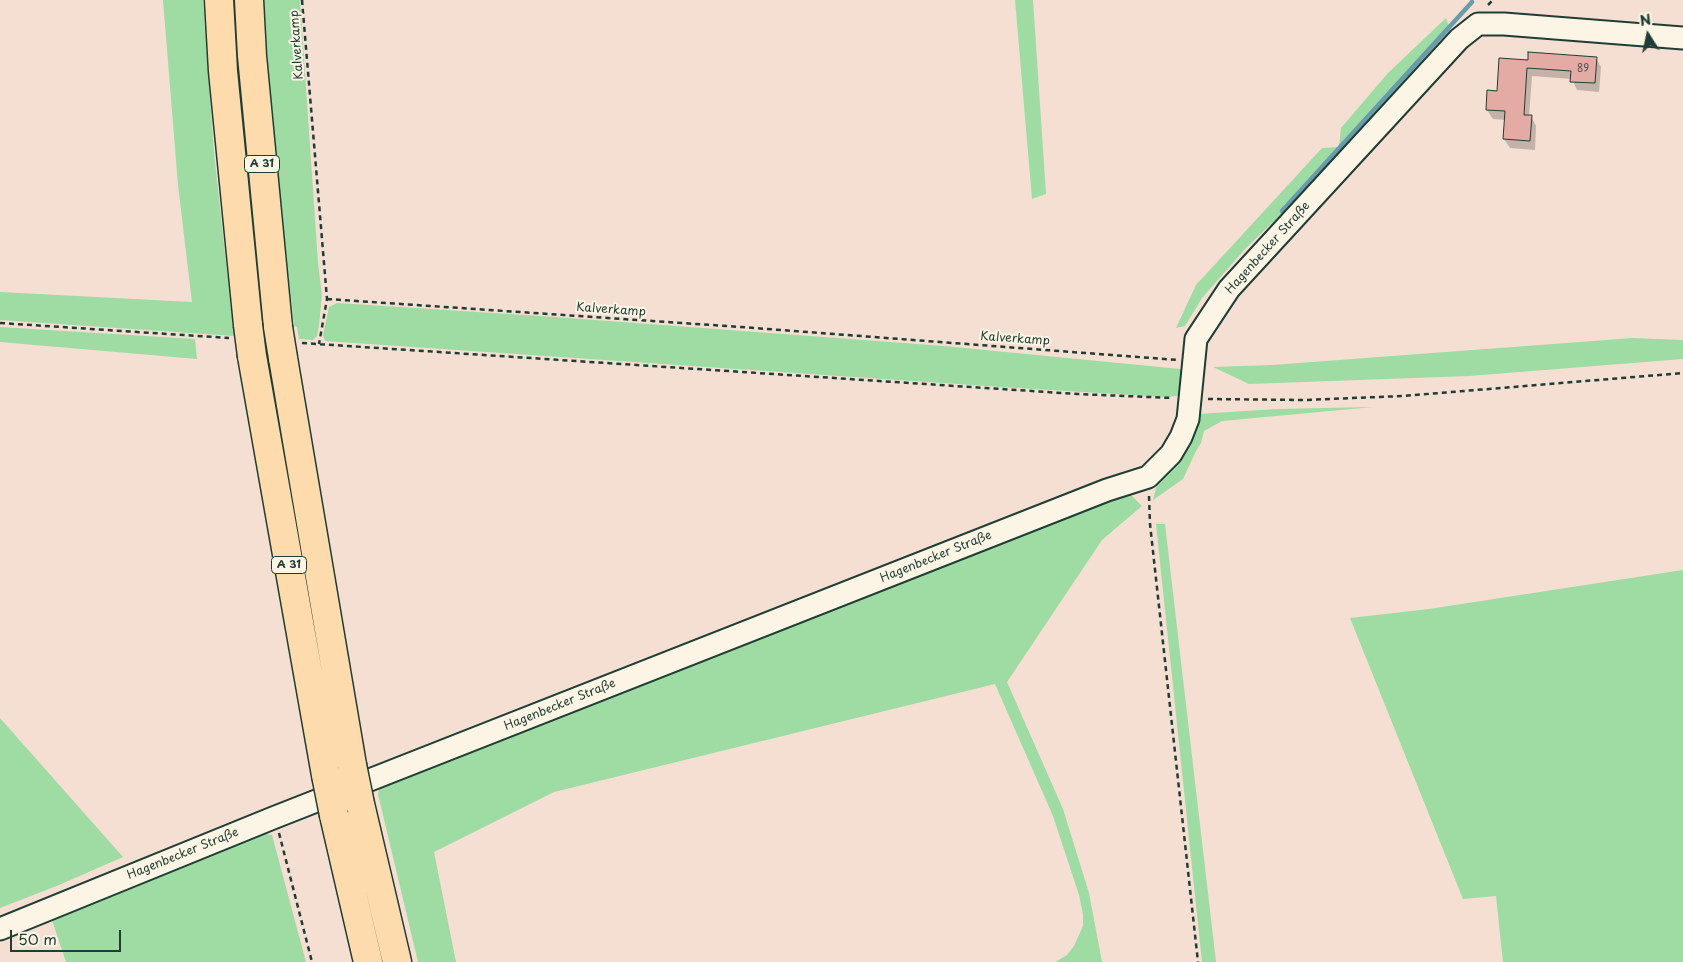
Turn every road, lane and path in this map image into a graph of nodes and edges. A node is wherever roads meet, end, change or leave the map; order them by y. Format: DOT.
graph roads {
  1 [pos="219,0"];
  2 [pos="248,0"];
  3 [pos="302,0"];
  4 [pos="1683,38"];
  5 [pos="327,300"];
  6 [pos="0,323"];
  7 [pos="239,332"];
  8 [pos="286,343"];
  9 [pos="319,344"];
  10 [pos="1194,361"];
  11 [pos="1683,373"];
  12 [pos="1191,398"];
  13 [pos="1148,477"];
  14 [pos="273,818"];
  15 [pos="0,929"];
  16 [pos="312,962"];
  17 [pos="368,962"];
  18 [pos="397,962"];
  19 [pos="1198,962"];
  1 -- 7 [label="highway, A 31"];
  2 -- 8 [label="highway, A 31"];
  3 -- 5 [label="path, Kalverkamp"];
  4 -- 10 [label="street, Hagenbecker Straße"];
  5 -- 9 [label="path"];
  5 -- 10 [label="path, Kalverkamp"];
  6 -- 7 [label="path"];
  7 -- 17 [label="highway, A 31, bridge"];
  8 -- 9 [label="path"];
  8 -- 18 [label="highway, A 31, bridge"];
  9 -- 12 [label="path"];
  10 -- 12 [label="street, Hagenbecker Straße"];
  11 -- 12 [label="path"];
  12 -- 13 [label="street, Hagenbecker Straße"];
  13 -- 14 [label="street, Hagenbecker Straße"];
  13 -- 19 [label="path"];
  14 -- 15 [label="street, Hagenbecker Straße"];
  14 -- 16 [label="path"];
}
